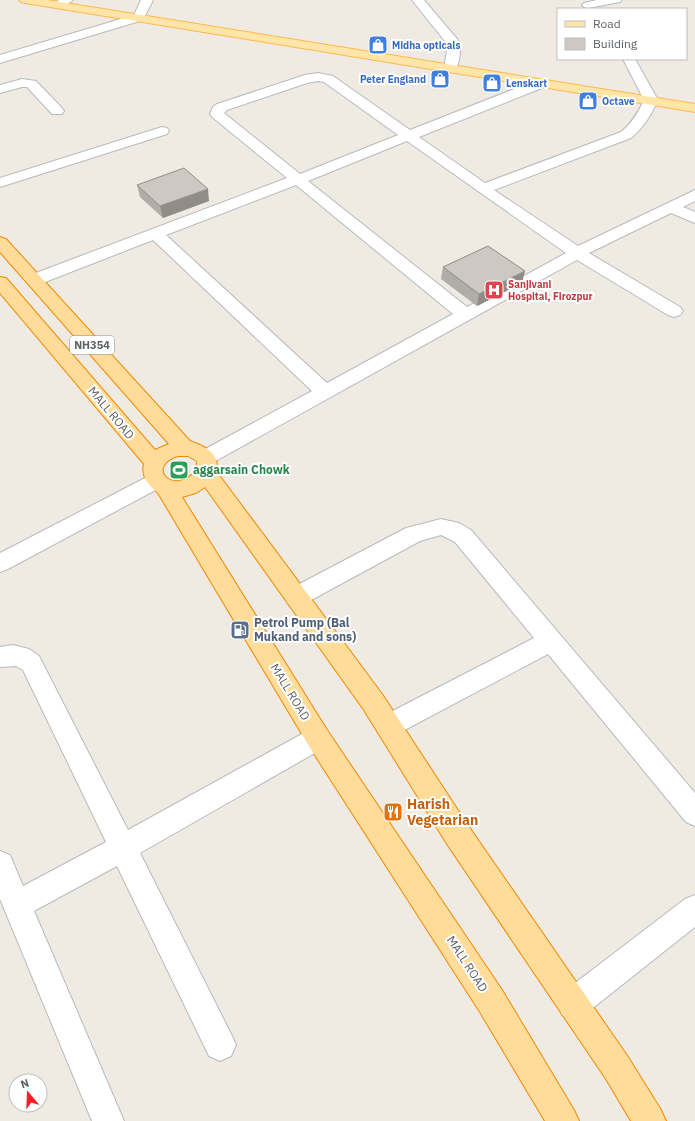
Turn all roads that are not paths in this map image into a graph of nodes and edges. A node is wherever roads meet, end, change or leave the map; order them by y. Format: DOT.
graph roads {
  1 [pos="26,0"];
  2 [pos="147,0"];
  3 [pos="418,0"];
  4 [pos="616,0"];
  5 [pos="63,3"];
  6 [pos="588,5"];
  7 [pos="139,17"];
  8 [pos="0,59"];
  9 [pos="630,60"];
  10 [pos="450,68"];
  11 [pos="542,83"];
  12 [pos="0,89"];
  13 [pos="651,100"];
  14 [pos="695,108"];
  15 [pos="57,111"];
  16 [pos="162,131"];
  17 [pos="408,136"];
  18 [pos="299,179"];
  19 [pos="0,183"];
  20 [pos="483,189"];
  21 [pos="695,195"];
  22 [pos="671,207"];
  23 [pos="695,218"];
  24 [pos="155,233"];
  25 [pos="0,242"];
  26 [pos="577,253"];
  27 [pos="34,280"];
  28 [pos="0,282"];
  29 [pos="674,311"];
  30 [pos="466,315"];
  31 [pos="325,392"];
  32 [pos="184,448"];
  33 [pos="206,465"];
  34 [pos="158,477"];
  35 [pos="0,563"];
  36 [pos="296,597"];
  37 [pos="551,641"];
  38 [pos="0,657"];
  39 [pos="388,726"];
  40 [pos="318,738"];
  41 [pos="695,813"];
  42 [pos="124,847"];
  43 [pos="0,864"];
  44 [pos="17,905"];
  45 [pos="695,909"];
  46 [pos="573,1004"];
  47 [pos="220,1045"];
  48 [pos="108,1121"];
  49 [pos="563,1121"];
  50 [pos="650,1121"];
  1 -- 5 [label="main road"];
  2 -- 7 [label="street"];
  3 -- 10 [label="street"];
  4 -- 6 [label="street"];
  5 -- 7 [label="main road"];
  7 -- 8 [label="street"];
  7 -- 10 [label="main road"];
  9 -- 13 [label="street"];
  10 -- 11 [label="main road"];
  11 -- 13 [label="main road"];
  11 -- 17 [label="street"];
  12 -- 15 [label="street"];
  13 -- 14 [label="main road"];
  13 -- 20 [label="street"];
  16 -- 19 [label="street"];
  17 -- 18 [label="street"];
  17 -- 18 [label="street"];
  17 -- 20 [label="street"];
  18 -- 24 [label="street"];
  18 -- 30 [label="street"];
  20 -- 26 [label="street"];
  21 -- 22 [label="street"];
  22 -- 23 [label="street"];
  22 -- 26 [label="street"];
  24 -- 27 [label="street"];
  24 -- 31 [label="street"];
  25 -- 27 [label="highway, NH354"];
  26 -- 29 [label="street"];
  26 -- 30 [label="street"];
  27 -- 32 [label="highway, NH354"];
  28 -- 34 [label="highway, MALL ROAD / NH354"];
  30 -- 31 [label="street"];
  31 -- 33 [label="street"];
  32 -- 33 [label="highway, NH354"];
  32 -- 34 [label="highway"];
  33 -- 34 [label="highway"];
  33 -- 36 [label="highway"];
  34 -- 35 [label="street"];
  34 -- 40 [label="highway, MALL ROAD / NH354"];
  36 -- 37 [label="street"];
  36 -- 39 [label="highway"];
  37 -- 39 [label="street"];
  37 -- 41 [label="street"];
  38 -- 42 [label="street"];
  39 -- 46 [label="highway"];
  40 -- 42 [label="street"];
  40 -- 49 [label="highway, MALL ROAD / NH354"];
  42 -- 44 [label="street"];
  42 -- 47 [label="street"];
  43 -- 44 [label="street"];
  44 -- 48 [label="street"];
  45 -- 46 [label="street"];
  46 -- 50 [label="highway"];
}
